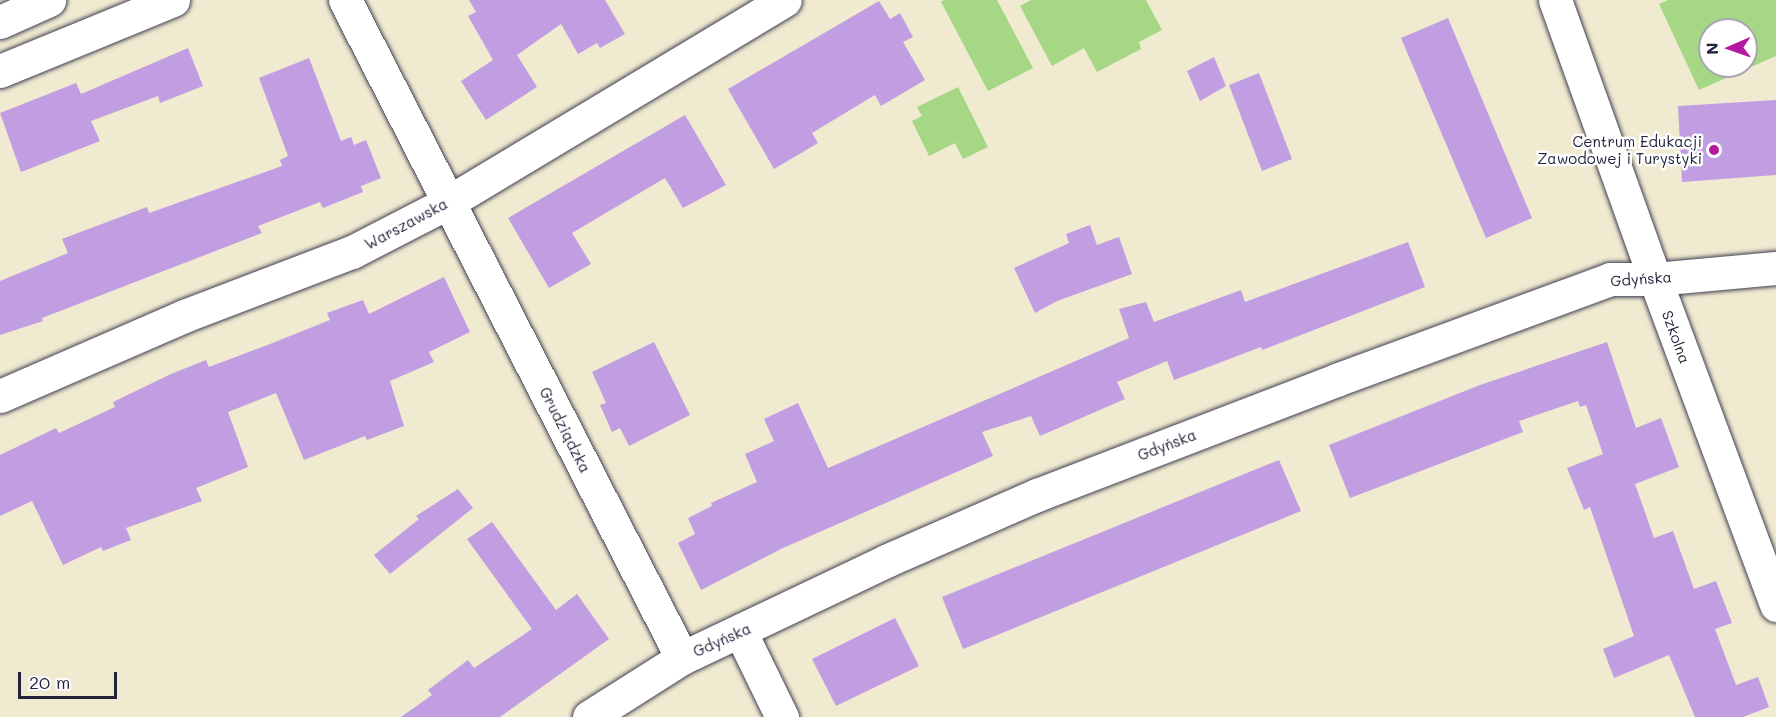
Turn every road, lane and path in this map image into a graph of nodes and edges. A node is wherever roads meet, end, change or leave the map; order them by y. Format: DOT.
graph roads {
  1 [pos="46,0"];
  2 [pos="173,0"];
  3 [pos="345,0"];
  4 [pos="785,0"];
  5 [pos="1555,0"];
  6 [pos="0,21"];
  7 [pos="0,71"];
  8 [pos="447,202"];
  9 [pos="1776,268"];
  10 [pos="1654,279"];
  11 [pos="0,396"];
  12 [pos="1776,605"];
  13 [pos="740,631"];
  14 [pos="682,658"];
  15 [pos="589,717"];
  16 [pos="783,717"];
  1 -- 6 [label="street"];
  2 -- 7 [label="street"];
  3 -- 8 [label="street, Grudziądzka"];
  4 -- 8 [label="street, Warszawska"];
  5 -- 10 [label="street, Szkolna"];
  8 -- 11 [label="street, Warszawska"];
  8 -- 14 [label="street, Grudziądzka"];
  9 -- 10 [label="street, Gdyńska"];
  10 -- 12 [label="street, Szkolna"];
  10 -- 13 [label="street, Gdyńska"];
  13 -- 14 [label="street, Gdyńska"];
  13 -- 16 [label="street"];
  14 -- 15 [label="street, Gdyńska"];
}
